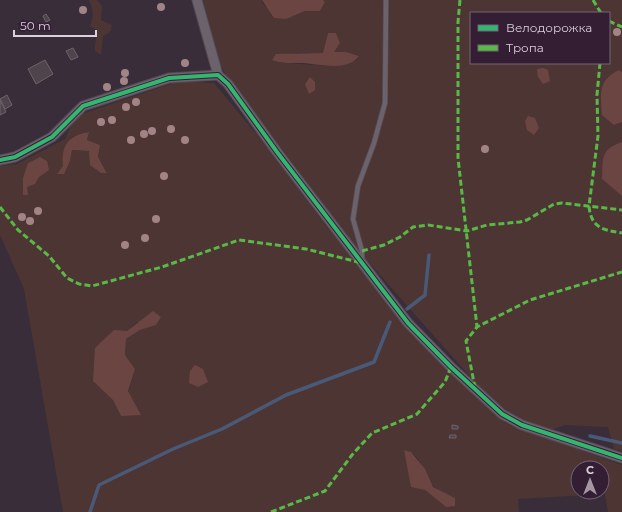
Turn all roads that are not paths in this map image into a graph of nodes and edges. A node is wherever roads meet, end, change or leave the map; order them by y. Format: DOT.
graph roads {
  1 [pos="196,0"];
  2 [pos="386,0"];
  3 [pos="218,75"];
  4 [pos="0,160"];
  5 [pos="362,263"];
  6 [pos="622,458"];
  1 -- 3 [label="street"];
  2 -- 5 [label="lane"];
  3 -- 4 [label="street"];
  3 -- 5 [label="street"];
  5 -- 6 [label="street"];
}
